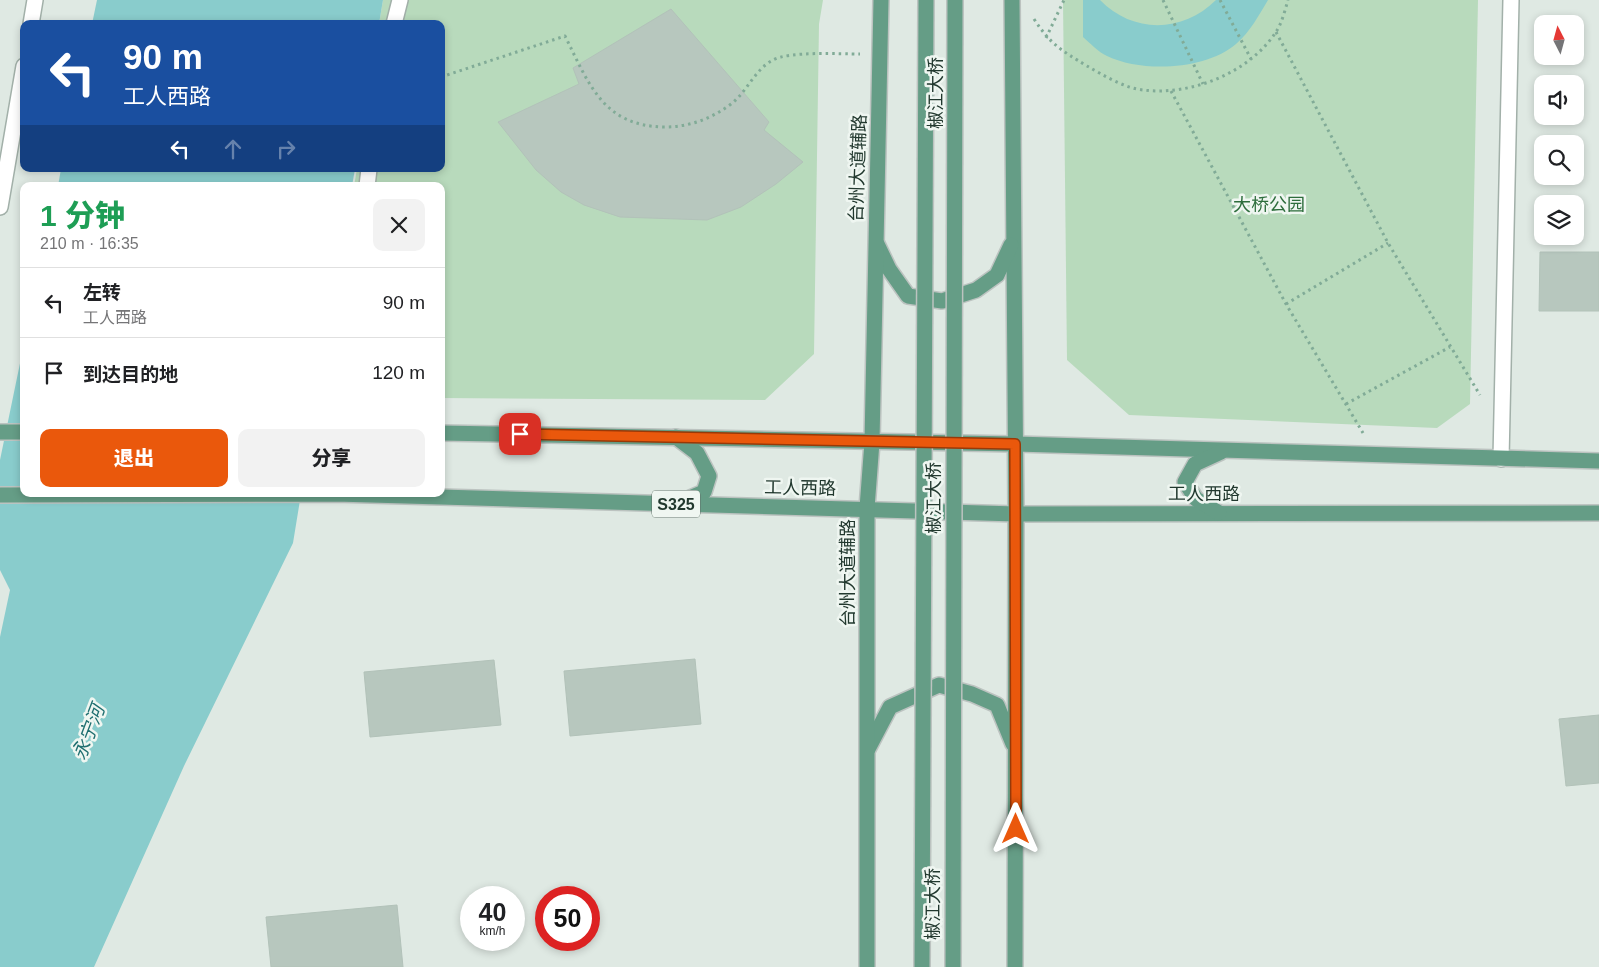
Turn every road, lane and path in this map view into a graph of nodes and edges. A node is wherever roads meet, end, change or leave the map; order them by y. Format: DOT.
graph roads {
  1 [pos="35,0"];
  2 [pos="400,0"];
  3 [pos="881,0"];
  4 [pos="926,0"];
  5 [pos="955,0"];
  6 [pos="1012,0"];
  7 [pos="1064,0"];
  8 [pos="1163,0"];
  9 [pos="1220,0"];
  10 [pos="1288,0"];
  11 [pos="1511,0"];
  12 [pos="1032,15"];
  13 [pos="32,20"];
  14 [pos="395,20"];
  15 [pos="1276,32"];
  16 [pos="1046,38"];
  17 [pos="880,54"];
  18 [pos="1251,59"];
  19 [pos="445,76"];
  20 [pos="1203,84"];
  21 [pos="20,90"];
  22 [pos="1171,91"];
  23 [pos="0,207"];
  24 [pos="875,240"];
  25 [pos="1013,241"];
  26 [pos="1388,244"];
  27 [pos="1286,304"];
  28 [pos="1450,347"];
  29 [pos="1481,398"];
  30 [pos="1346,404"];
  31 [pos="0,432"];
  32 [pos="20,432"];
  33 [pos="445,433"];
  34 [pos="676,437"];
  35 [pos="872,442"];
  36 [pos="1015,444"];
  37 [pos="1225,450"];
  38 [pos="1376,455"];
  39 [pos="1501,459"];
  40 [pos="1599,461"];
  41 [pos="0,495"];
  42 [pos="20,495"];
  43 [pos="439,497"];
  44 [pos="678,504"];
  45 [pos="867,508"];
  46 [pos="1219,513"];
  47 [pos="1599,513"];
  48 [pos="1016,514"];
  49 [pos="1016,750"];
  50 [pos="867,751"];
  51 [pos="867,967"];
  52 [pos="922,967"];
  53 [pos="953,967"];
  54 [pos="1015,967"];
  1 -- 13 [label="street"];
  2 -- 14 [label="street"];
  3 -- 17 [label="main road, 台州大道辅路"];
  4 -- 52 [label="main road, 椒江大桥, bridge"];
  5 -- 53 [label="main road, 椒江大桥, bridge"];
  6 -- 25 [label="main road"];
  7 -- 16 [label="path"];
  8 -- 20 [label="path"];
  9 -- 18 [label="path"];
  10 -- 15 [label="path"];
  11 -- 39 [label="street"];
  12 -- 16 [label="path"];
  15 -- 18 [label="path"];
  15 -- 26 [label="path"];
  16 -- 22 [label="path"];
  17 -- 19 [label="path"];
  17 -- 24 [label="main road, 台州大道辅路"];
  18 -- 20 [label="path"];
  20 -- 22 [label="path"];
  21 -- 23 [label="street"];
  22 -- 27 [label="path"];
  24 -- 25 [label="main road"];
  24 -- 35 [label="main road, 台州大道辅路"];
  25 -- 36 [label="main road"];
  26 -- 27 [label="path"];
  26 -- 28 [label="path"];
  27 -- 30 [label="path"];
  28 -- 29 [label="path"];
  28 -- 30 [label="path"];
  30 -- 38 [label="path"];
  31 -- 32 [label="main road"];
  33 -- 34 [label="main road"];
  34 -- 35 [label="main road"];
  34 -- 44 [label="main road"];
  35 -- 36 [label="main road"];
  35 -- 45 [label="main road, 台州大道辅路"];
  36 -- 37 [label="main road"];
  36 -- 48 [label="main road"];
  37 -- 38 [label="main road"];
  37 -- 46 [label="main road"];
  38 -- 39 [label="main road"];
  39 -- 40 [label="main road"];
  41 -- 42 [label="main road, 工人西路 / S325"];
  43 -- 44 [label="main road, 工人西路 / S325"];
  44 -- 45 [label="main road, 工人西路 / S325"];
  45 -- 48 [label="main road, 工人西路 / S325"];
  45 -- 50 [label="main road, 台州大道辅路"];
  46 -- 47 [label="main road, 工人西路"];
  46 -- 48 [label="main road, 工人西路"];
  48 -- 49 [label="main road"];
  49 -- 50 [label="main road"];
  49 -- 54 [label="main road"];
  50 -- 51 [label="main road, 台州大道辅路"];
}
